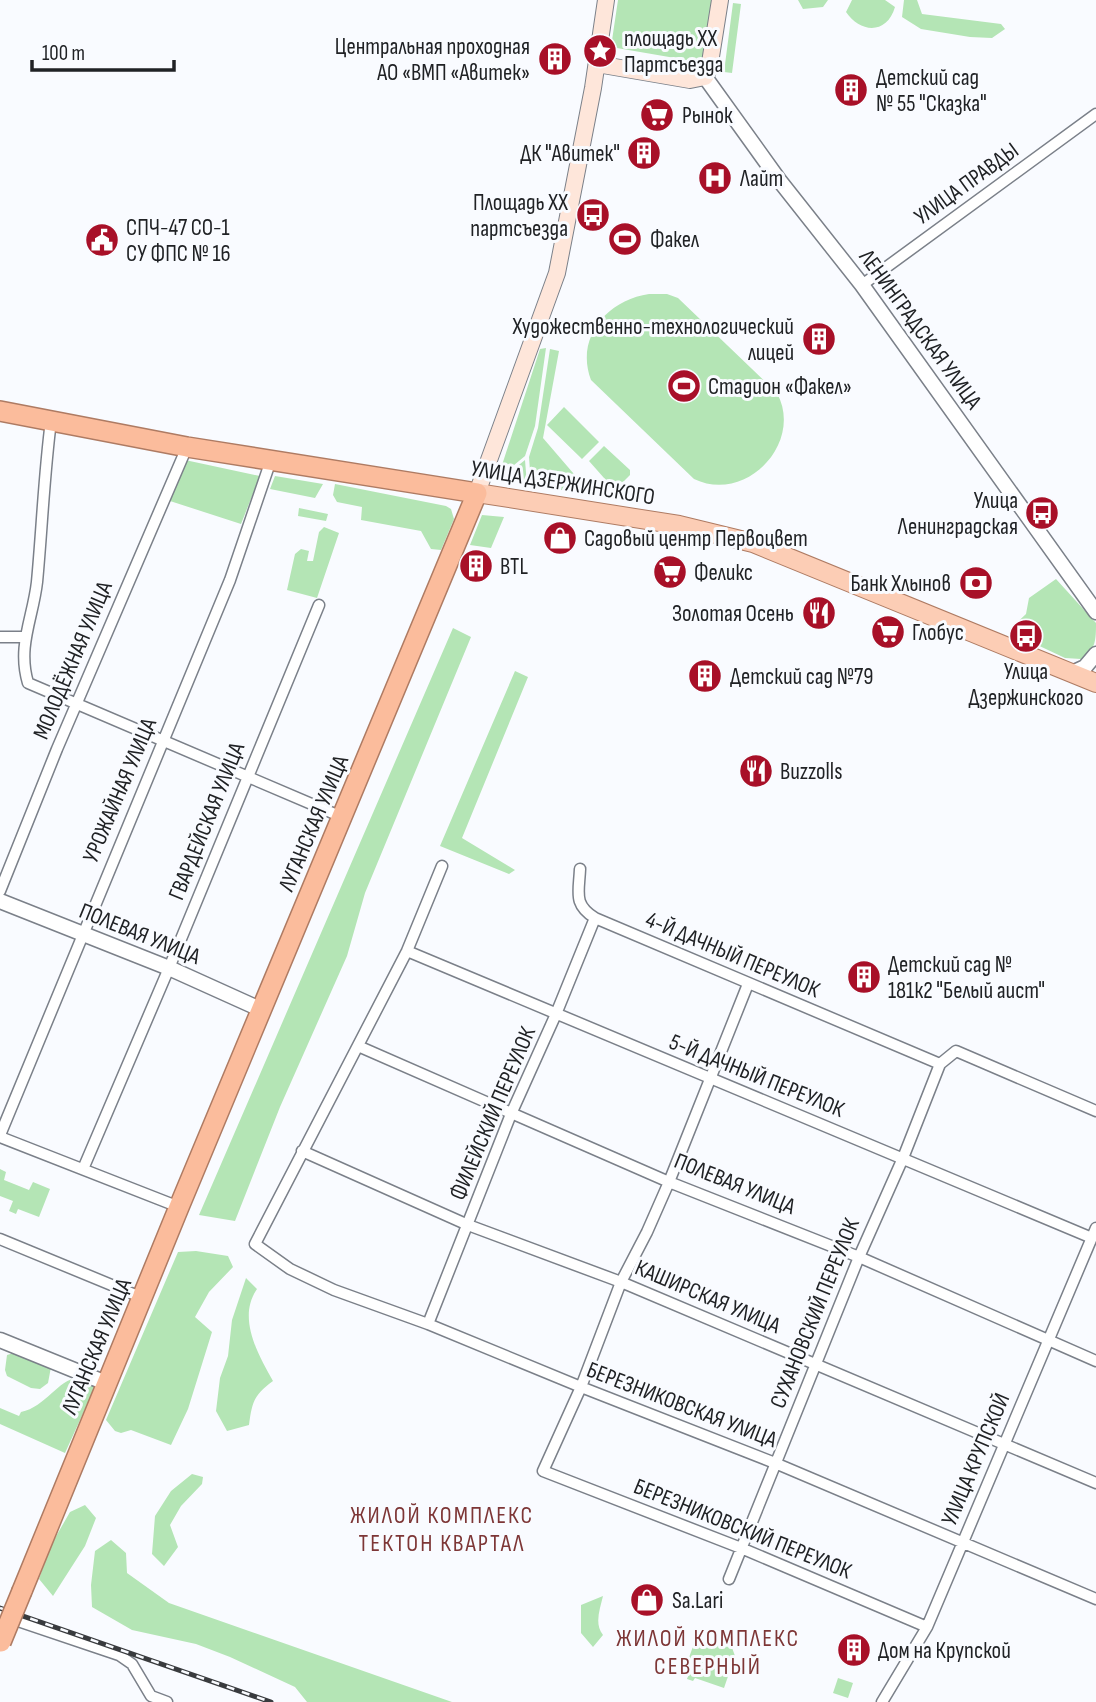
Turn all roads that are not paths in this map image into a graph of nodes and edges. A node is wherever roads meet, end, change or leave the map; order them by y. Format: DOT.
graph roads {
  1 [pos="606,0"];
  2 [pos="720,0"];
  3 [pos="597,64"];
  4 [pos="705,77"];
  5 [pos="1096,114"];
  6 [pos="862,285"];
  7 [pos="0,411"];
  8 [pos="51,421"];
  9 [pos="187,446"];
  10 [pos="271,460"];
  11 [pos="477,493"];
  12 [pos="319,605"];
  13 [pos="1096,612"];
  14 [pos="0,637"];
  15 [pos="24,637"];
  16 [pos="1096,654"];
  17 [pos="1072,673"];
  18 [pos="1096,683"];
  19 [pos="76,705"];
  20 [pos="162,742"];
  21 [pos="247,777"];
  22 [pos="342,817"];
  23 [pos="442,866"];
  24 [pos="580,869"];
  25 [pos="0,891"];
  26 [pos="0,901"];
  27 [pos="595,918"];
  28 [pos="82,934"];
  29 [pos="407,951"];
  30 [pos="169,968"];
  31 [pos="748,984"];
  32 [pos="262,1010"];
  33 [pos="556,1014"];
  34 [pos="358,1046"];
  35 [pos="940,1064"];
  36 [pos="710,1079"];
  37 [pos="1096,1111"];
  38 [pos="511,1114"];
  39 [pos="0,1136"];
  40 [pos="302,1151"];
  41 [pos="903,1158"];
  42 [pos="83,1169"];
  43 [pos="669,1182"];
  44 [pos="179,1207"];
  45 [pos="468,1225"];
  46 [pos="1094,1233"];
  47 [pos="0,1239"];
  48 [pos="859,1257"];
  49 [pos="621,1282"];
  50 [pos="143,1298"];
  51 [pos="428,1324"];
  52 [pos="0,1340"];
  53 [pos="1049,1341"];
  54 [pos="1096,1361"];
  55 [pos="816,1364"];
  56 [pos="106,1383"];
  57 [pos="581,1387"];
  58 [pos="1004,1446"];
  59 [pos="775,1463"];
  60 [pos="1096,1483"];
  61 [pos="962,1543"];
  62 [pos="741,1548"];
  63 [pos="729,1579"];
  64 [pos="1096,1599"];
  65 [pos="0,1615"];
  66 [pos="927,1627"];
  67 [pos="0,1643"];
  68 [pos="167,1702"];
  69 [pos="882,1702"];
  1 -- 3 [label="main road, ЛУГАНСКАЯ УЛИЦА"];
  2 -- 4 [label="main road"];
  3 -- 4 [label="main road"];
  3 -- 11 [label="main road, ЛУГАНСКАЯ УЛИЦА"];
  4 -- 6 [label="street, ЛЕНИНГРАДСКАЯ УЛИЦА"];
  5 -- 6 [label="street, УЛИЦА ПРАВДЫ"];
  6 -- 13 [label="street, ЛЕНИНГРАДСКАЯ УЛИЦА"];
  7 -- 8 [label="highway, УЛИЦА ДЗЕРЖИНСКОГО"];
  8 -- 9 [label="highway, УЛИЦА ДЗЕРЖИНСКОГО"];
  8 -- 15 [label="street"];
  9 -- 10 [label="highway, УЛИЦА ДЗЕРЖИНСКОГО"];
  9 -- 19 [label="street, МОЛОДЁЖНАЯ УЛИЦА"];
  10 -- 11 [label="highway, УЛИЦА ДЗЕРЖИНСКОГО"];
  10 -- 20 [label="street, УРОЖАЙНАЯ УЛИЦА"];
  11 -- 17 [label="main road, УЛИЦА ДЗЕРЖИНСКОГО"];
  11 -- 22 [label="highway, ЛУГАНСКАЯ УЛИЦА"];
  12 -- 21 [label="street, ГВАРДЕЙСКАЯ УЛИЦА"];
  14 -- 15 [label="street"];
  15 -- 19 [label="street"];
  16 -- 17 [label="street"];
  17 -- 18 [label="main road, УЛИЦА ДЗЕРЖИНСКОГО"];
  19 -- 20 [label="street"];
  19 -- 25 [label="street, МОЛОДЁЖНАЯ УЛИЦА"];
  20 -- 21 [label="street"];
  20 -- 28 [label="street, УРОЖАЙНАЯ УЛИЦА"];
  21 -- 22 [label="street"];
  21 -- 30 [label="street, ГВАРДЕЙСКАЯ УЛИЦА"];
  22 -- 32 [label="highway, ЛУГАНСКАЯ УЛИЦА"];
  23 -- 29 [label="street"];
  24 -- 27 [label="street"];
  26 -- 28 [label="street, ПОЛЕВАЯ УЛИЦА"];
  27 -- 31 [label="street, 4-Й ДАЧНЫЙ ПЕРЕУЛОК"];
  27 -- 33 [label="street, ФИЛЕЙСКИЙ ПЕРЕУЛОК"];
  28 -- 30 [label="street, ПОЛЕВАЯ УЛИЦА"];
  28 -- 39 [label="street, УРОЖАЙНАЯ УЛИЦА"];
  29 -- 33 [label="street, 5-Й ДАЧНЫЙ ПЕРЕУЛОК"];
  29 -- 34 [label="street"];
  30 -- 32 [label="street, ПОЛЕВАЯ УЛИЦА"];
  30 -- 42 [label="street, ГВАРДЕЙСКАЯ УЛИЦА"];
  31 -- 35 [label="street, 4-Й ДАЧНЫЙ ПЕРЕУЛОК"];
  31 -- 36 [label="street"];
  32 -- 44 [label="highway, ЛУГАНСКАЯ УЛИЦА"];
  33 -- 36 [label="street, 5-Й ДАЧНЫЙ ПЕРЕУЛОК"];
  33 -- 38 [label="street, ФИЛЕЙСКИЙ ПЕРЕУЛОК"];
  34 -- 38 [label="street, ПОЛЕВАЯ УЛИЦА"];
  34 -- 40 [label="street"];
  35 -- 37 [label="street"];
  35 -- 41 [label="street, СУХАНОВСКИЙ ПЕРЕУЛОК"];
  36 -- 41 [label="street, 5-Й ДАЧНЫЙ ПЕРЕУЛОК"];
  36 -- 43 [label="street"];
  38 -- 43 [label="street, ПОЛЕВАЯ УЛИЦА"];
  38 -- 45 [label="street, ФИЛЕЙСКИЙ ПЕРЕУЛОК"];
  39 -- 42 [label="street"];
  40 -- 45 [label="street, КАШИРСКАЯ УЛИЦА"];
  40 -- 51 [label="street, БЕРЕЗНИКОВСКАЯ УЛИЦА"];
  41 -- 46 [label="street, 5-Й ДАЧНЫЙ ПЕРЕУЛОК"];
  41 -- 48 [label="street, СУХАНОВСКИЙ ПЕРЕУЛОК"];
  42 -- 44 [label="street"];
  43 -- 48 [label="street, ПОЛЕВАЯ УЛИЦА"];
  43 -- 49 [label="street"];
  44 -- 50 [label="highway, ЛУГАНСКАЯ УЛИЦА"];
  45 -- 49 [label="street, КАШИРСКАЯ УЛИЦА"];
  45 -- 51 [label="street, ФИЛЕЙСКИЙ ПЕРЕУЛОК"];
  46 -- 53 [label="street, УЛИЦА КРУПСКОЙ"];
  47 -- 50 [label="street"];
  48 -- 53 [label="street, ПОЛЕВАЯ УЛИЦА"];
  48 -- 55 [label="street, СУХАНОВСКИЙ ПЕРЕУЛОК"];
  49 -- 55 [label="street, КАШИРСКАЯ УЛИЦА"];
  49 -- 57 [label="street"];
  50 -- 56 [label="highway, ЛУГАНСКАЯ УЛИЦА"];
  51 -- 57 [label="street, БЕРЕЗНИКОВСКАЯ УЛИЦА"];
  52 -- 56 [label="street"];
  53 -- 54 [label="street, ПОЛЕВАЯ УЛИЦА"];
  53 -- 58 [label="street, УЛИЦА КРУПСКОЙ"];
  55 -- 58 [label="street, КАШИРСКАЯ УЛИЦА"];
  55 -- 59 [label="street, СУХАНОВСКИЙ ПЕРЕУЛОК"];
  56 -- 67 [label="highway, ЛУГАНСКАЯ УЛИЦА, bridge"];
  57 -- 59 [label="street, БЕРЕЗНИКОВСКАЯ УЛИЦА"];
  57 -- 62 [label="street, БЕРЕЗНИКОВСКИЙ ПЕРЕУЛОК"];
  58 -- 60 [label="street, КАШИРСКАЯ УЛИЦА"];
  58 -- 61 [label="street, УЛИЦА КРУПСКОЙ"];
  59 -- 61 [label="street, БЕРЕЗНИКОВСКАЯ УЛИЦА"];
  59 -- 62 [label="street, СУХАНОВСКИЙ ПЕРЕУЛОК"];
  61 -- 64 [label="street, БЕРЕЗНИКОВСКАЯ УЛИЦА"];
  61 -- 66 [label="street, УЛИЦА КРУПСКОЙ"];
  62 -- 63 [label="street, СУХАНОВСКИЙ ПЕРЕУЛОК"];
  62 -- 66 [label="street, БЕРЕЗНИКОВСКИЙ ПЕРЕУЛОК"];
  65 -- 68 [label="street"];
  66 -- 69 [label="street, УЛИЦА КРУПСКОЙ"];
}
